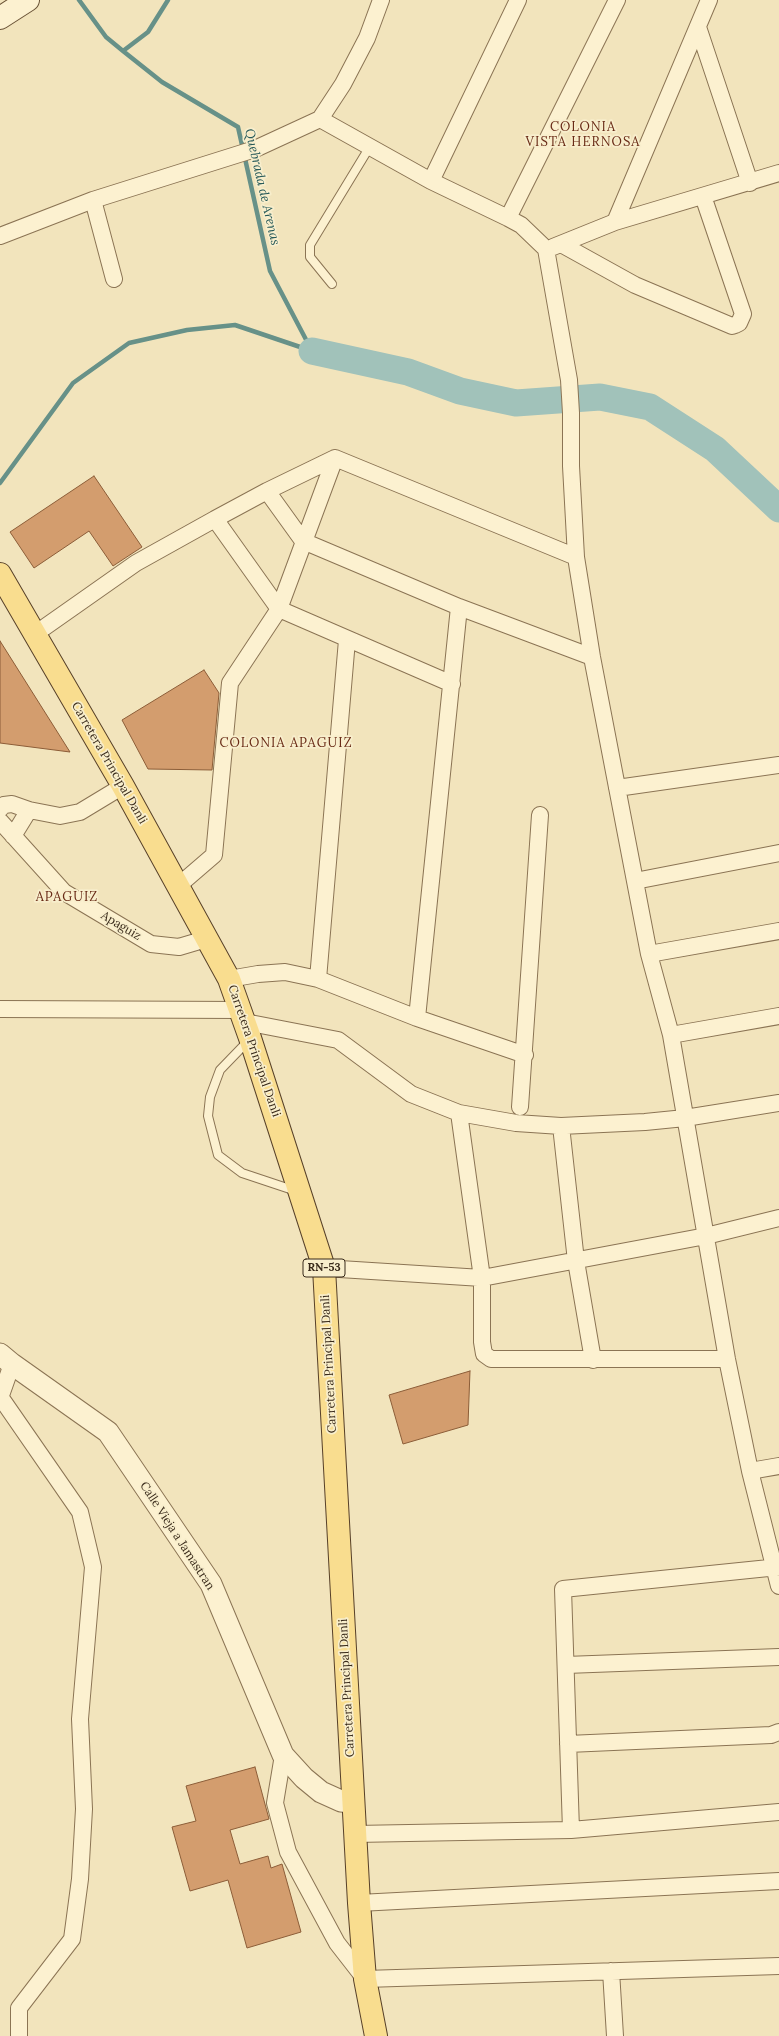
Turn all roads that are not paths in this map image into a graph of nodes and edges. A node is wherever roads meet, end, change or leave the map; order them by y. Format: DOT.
graph roads {
  1 [pos="28,0"];
  2 [pos="381,0"];
  3 [pos="518,0"];
  4 [pos="618,0"];
  5 [pos="709,0"];
  6 [pos="0,18"];
  7 [pos="698,27"];
  8 [pos="320,120"];
  9 [pos="368,148"];
  10 [pos="779,173"];
  11 [pos="431,181"];
  12 [pos="750,183"];
  13 [pos="703,196"];
  14 [pos="93,200"];
  15 [pos="508,218"];
  16 [pos="616,222"];
  17 [pos="0,236"];
  18 [pos="553,246"];
  19 [pos="114,279"];
  20 [pos="332,284"];
  21 [pos="335,458"];
  22 [pos="267,491"];
  23 [pos="215,519"];
  24 [pos="303,541"];
  25 [pos="576,556"];
  26 [pos="0,574"];
  27 [pos="459,607"];
  28 [pos="279,609"];
  29 [pos="35,634"];
  30 [pos="347,640"];
  31 [pos="592,657"];
  32 [pos="452,684"];
  33 [pos="779,765"];
  34 [pos="123,786"];
  35 [pos="617,788"];
  36 [pos="0,809"];
  37 [pos="29,810"];
  38 [pos="540,815"];
  39 [pos="0,821"];
  40 [pos="13,836"];
  41 [pos="779,852"];
  42 [pos="635,881"];
  43 [pos="178,886"];
  44 [pos="779,931"];
  45 [pos="206,939"];
  46 [pos="649,954"];
  47 [pos="229,978"];
  48 [pos="318,979"];
  49 [pos="0,1009"];
  50 [pos="779,1016"];
  51 [pos="417,1018"];
  52 [pos="245,1023"];
  53 [pos="671,1035"];
  54 [pos="525,1055"];
  55 [pos="779,1103"];
  56 [pos="520,1107"];
  57 [pos="460,1113"];
  58 [pos="685,1118"];
  59 [pos="561,1126"];
  60 [pos="300,1193"];
  61 [pos="779,1218"];
  62 [pos="706,1236"];
  63 [pos="576,1261"];
  64 [pos="324,1268"];
  65 [pos="482,1278"];
  66 [pos="6,1359"];
  67 [pos="727,1359"];
  68 [pos="593,1360"];
  69 [pos="0,1398"];
  70 [pos="779,1466"];
  71 [pos="750,1471"];
  72 [pos="777,1568"];
  73 [pos="779,1586"];
  74 [pos="779,1657"];
  75 [pos="566,1665"];
  76 [pos="779,1732"];
  77 [pos="568,1744"];
  78 [pos="283,1755"];
  79 [pos="352,1802"];
  80 [pos="779,1812"];
  81 [pos="572,1830"];
  82 [pos="354,1834"];
  83 [pos="779,1881"];
  84 [pos="359,1903"];
  85 [pos="779,1966"];
  86 [pos="610,1972"];
  87 [pos="365,1979"];
  88 [pos="19,2036"];
  89 [pos="376,2036"];
  90 [pos="615,2036"];
  1 -- 6 [label="main road"];
  2 -- 8 [label="street"];
  3 -- 11 [label="street"];
  4 -- 15 [label="street"];
  5 -- 7 [label="street"];
  7 -- 12 [label="street"];
  7 -- 16 [label="street"];
  8 -- 9 [label="street"];
  8 -- 14 [label="street"];
  9 -- 11 [label="street"];
  9 -- 20 [label="lane"];
  10 -- 12 [label="street"];
  11 -- 15 [label="street"];
  12 -- 13 [label="street"];
  13 -- 16 [label="street"];
  13 -- 18 [label="street"];
  14 -- 17 [label="street"];
  14 -- 19 [label="street"];
  15 -- 18 [label="street"];
  16 -- 18 [label="street"];
  18 -- 25 [label="street"];
  21 -- 22 [label="street"];
  21 -- 24 [label="street"];
  21 -- 25 [label="street"];
  22 -- 23 [label="street"];
  22 -- 24 [label="street"];
  23 -- 28 [label="street"];
  23 -- 29 [label="street"];
  24 -- 27 [label="street"];
  24 -- 28 [label="street"];
  25 -- 31 [label="street"];
  26 -- 29 [label="main road, Carretera Principal Danli / RN-53"];
  27 -- 31 [label="street"];
  27 -- 32 [label="street"];
  28 -- 30 [label="street"];
  28 -- 43 [label="street"];
  29 -- 34 [label="main road, Carretera Principal Danli / RN-53"];
  30 -- 32 [label="street"];
  30 -- 48 [label="street"];
  31 -- 35 [label="street"];
  32 -- 51 [label="street"];
  33 -- 35 [label="street"];
  34 -- 37 [label="street"];
  34 -- 43 [label="main road, Carretera Principal Danli / RN-53"];
  35 -- 42 [label="street"];
  36 -- 37 [label="street"];
  37 -- 40 [label="street"];
  38 -- 54 [label="street"];
  39 -- 40 [label="street, Apaguiz"];
  40 -- 45 [label="street, Apaguiz"];
  41 -- 42 [label="street"];
  42 -- 46 [label="street"];
  43 -- 45 [label="main road, Carretera Principal Danli / RN-53"];
  44 -- 46 [label="street"];
  45 -- 47 [label="main road, Carretera Principal Danli / RN-53"];
  46 -- 53 [label="street"];
  47 -- 48 [label="street"];
  47 -- 52 [label="main road, Carretera Principal Danli / RN-53"];
  48 -- 51 [label="street"];
  49 -- 52 [label="street"];
  50 -- 53 [label="street"];
  51 -- 54 [label="street"];
  52 -- 57 [label="street"];
  52 -- 60 [label="main road, Carretera Principal Danli / RN-53"];
  52 -- 60 [label="lane"];
  53 -- 58 [label="street"];
  54 -- 56 [label="street"];
  55 -- 58 [label="street"];
  57 -- 59 [label="street"];
  57 -- 65 [label="street"];
  58 -- 59 [label="street"];
  58 -- 62 [label="street"];
  59 -- 63 [label="street"];
  60 -- 64 [label="main road, Carretera Principal Danli / RN-53"];
  61 -- 62 [label="street"];
  62 -- 63 [label="street"];
  62 -- 67 [label="street"];
  63 -- 65 [label="street"];
  63 -- 68 [label="street"];
  64 -- 65 [label="street"];
  64 -- 79 [label="main road, Carretera Principal Danli / RN-53"];
  65 -- 68 [label="street"];
  66 -- 69 [label="street"];
  66 -- 78 [label="street, Calle Vieja a Jamastran"];
  67 -- 68 [label="street"];
  67 -- 71 [label="street"];
  69 -- 88 [label="street"];
  70 -- 71 [label="street"];
  71 -- 72 [label="street"];
  72 -- 73 [label="street"];
  72 -- 75 [label="street"];
  74 -- 75 [label="street"];
  75 -- 77 [label="street"];
  76 -- 77 [label="street"];
  77 -- 81 [label="street"];
  78 -- 79 [label="street, Calle Vieja a Jamastran"];
  78 -- 87 [label="street"];
  79 -- 82 [label="main road, Carretera Principal Danli / RN-53"];
  80 -- 81 [label="street"];
  81 -- 82 [label="street"];
  82 -- 84 [label="main road, Carretera Principal Danli / RN-53"];
  83 -- 84 [label="street"];
  84 -- 87 [label="main road, Carretera Principal Danli / RN-53"];
  85 -- 86 [label="street"];
  86 -- 87 [label="street"];
  86 -- 90 [label="street"];
  87 -- 89 [label="main road, Carretera Principal Danli / RN-53"];
}
